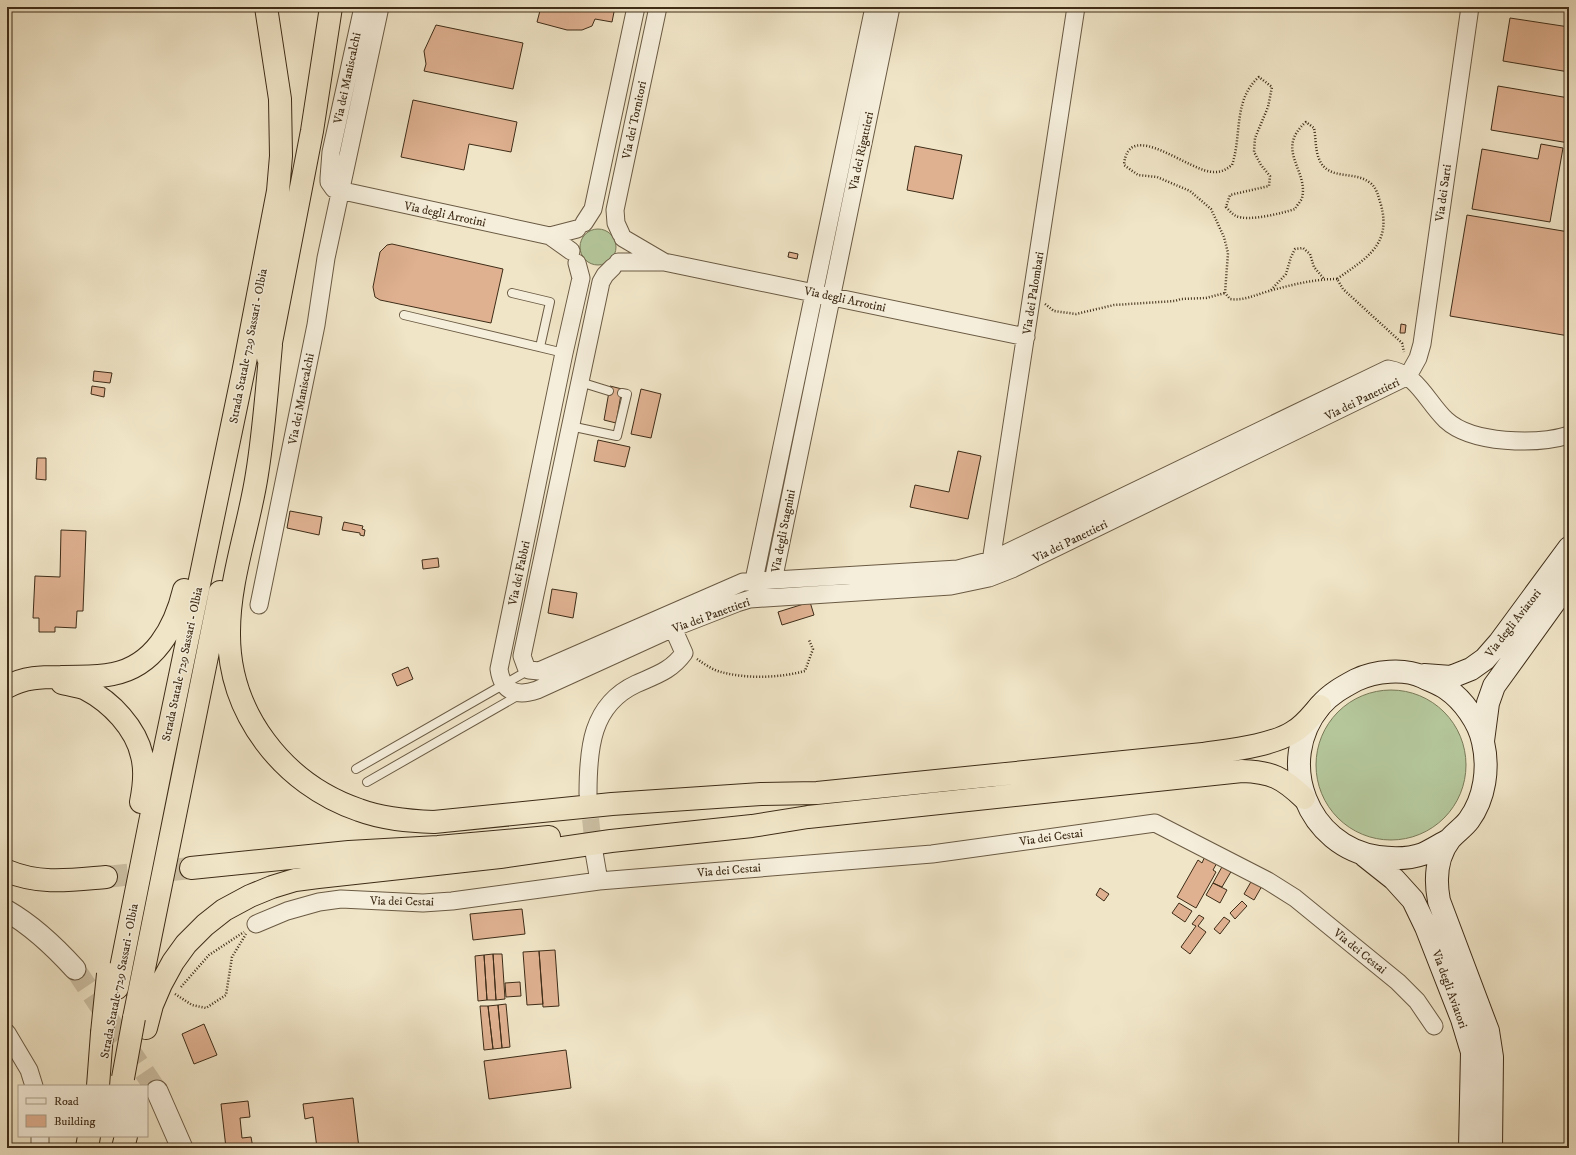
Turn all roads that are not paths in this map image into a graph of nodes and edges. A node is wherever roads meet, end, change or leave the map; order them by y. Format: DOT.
graph roads {
  1 [pos="258,7"];
  2 [pos="266,7"];
  3 [pos="321,7"];
  4 [pos="331,7"];
  5 [pos="363,7"];
  6 [pos="380,7"];
  7 [pos="636,7"];
  8 [pos="658,7"];
  9 [pos="874,7"];
  10 [pos="891,7"];
  11 [pos="1076,7"];
  12 [pos="1470,7"];
  13 [pos="277,76"];
  14 [pos="318,84"];
  15 [pos="341,192"];
  16 [pos="580,226"];
  17 [pos="550,236"];
  18 [pos="622,236"];
  19 [pos="574,257"];
  20 [pos="664,262"];
  21 [pos="616,265"];
  22 [pos="512,292"];
  23 [pos="823,294"];
  24 [pos="404,315"];
  25 [pos="1026,337"];
  26 [pos="271,345"];
  27 [pos="540,347"];
  28 [pos="564,353"];
  29 [pos="1408,376"];
  30 [pos="580,382"];
  31 [pos="609,391"];
  32 [pos="622,393"];
  33 [pos="570,426"];
  34 [pos="231,430"];
  35 [pos="1569,435"];
  36 [pos="542,461"];
  37 [pos="562,465"];
  38 [pos="1569,548"];
  39 [pos="992,560"];
  40 [pos="989,578"];
  41 [pos="754,580"];
  42 [pos="773,581"];
  43 [pos="1569,582"];
  44 [pos="762,598"];
  45 [pos="259,606"];
  46 [pos="673,628"];
  47 [pos="529,670"];
  48 [pos="1418,675"];
  49 [pos="43,677"];
  50 [pos="504,684"];
  51 [pos="7,686"];
  52 [pos="520,694"];
  53 [pos="1320,706"];
  54 [pos="1483,740"];
  55 [pos="356,769"];
  56 [pos="367,782"];
  57 [pos="817,793"];
  58 [pos="588,794"];
  59 [pos="1304,798"];
  60 [pos="808,817"];
  61 [pos="1449,840"];
  62 [pos="349,852"];
  63 [pos="594,852"];
  64 [pos="1364,855"];
  65 [pos="191,868"];
  66 [pos="7,871"];
  67 [pos="106,877"];
  68 [pos="599,881"];
  69 [pos="7,911"];
  70 [pos="253,926"];
  71 [pos="75,969"];
  72 [pos="112,981"];
  73 [pos="140,1023"];
  74 [pos="1434,1026"];
  75 [pos="7,1034"];
  76 [pos="127,1083"];
  77 [pos="34,1085"];
  78 [pos="98,1085"];
  79 [pos="156,1091"];
  80 [pos="40,1137"];
  81 [pos="89,1137"];
  82 [pos="114,1137"];
  83 [pos="126,1137"];
  84 [pos="40,1148"];
  85 [pos="87,1148"];
  86 [pos="112,1148"];
  87 [pos="123,1148"];
  88 [pos="182,1148"];
  89 [pos="1470,1148"];
  90 [pos="1491,1148"];
  1 -- 13 [label="highway"];
  2 -- 13 [label="highway"];
  3 -- 14 [label="highway"];
  4 -- 14 [label="highway"];
  5 -- 15 [label="street, Via dei Maniscalchi"];
  6 -- 15 [label="street, Via dei Maniscalchi"];
  7 -- 16 [label="street, Via dei Tornitori"];
  8 -- 18 [label="street, Via dei Tornitori"];
  9 -- 23 [label="street, Via dei Rigattieri"];
  10 -- 23 [label="street, Via dei Rigattieri"];
  11 -- 25 [label="street, Via dei Palombari"];
  12 -- 29 [label="street, Via dei Sarti"];
  13 -- 34 [label="highway, Strada Statale 729 Sassari - Olbia"];
  14 -- 26 [label="highway, Strada Statale 729 Sassari - Olbia"];
  15 -- 17 [label="street, Via degli Arrotini"];
  15 -- 45 [label="street, Via dei Maniscalchi"];
  16 -- 17 [label="street"];
  16 -- 18 [label="street"];
  16 -- 19 [label="street"];
  17 -- 19 [label="street"];
  18 -- 20 [label="street"];
  18 -- 21 [label="street"];
  19 -- 21 [label="street"];
  19 -- 28 [label="street, Via dei Fabbri"];
  20 -- 21 [label="street"];
  20 -- 23 [label="street, Via degli Arrotini"];
  21 -- 30 [label="street, Via dei Fabbri"];
  22 -- 27 [label="lane"];
  23 -- 25 [label="street, Via degli Arrotini"];
  23 -- 41 [label="street, Via degli Stagnini"];
  23 -- 42 [label="street, Via degli Stagnini"];
  24 -- 27 [label="lane"];
  25 -- 39 [label="street, Via dei Palombari"];
  26 -- 57 [label="highway"];
  26 -- 73 [label="highway, Strada Statale 729 Sassari - Olbia"];
  27 -- 28 [label="lane"];
  28 -- 36 [label="street, Via dei Fabbri"];
  29 -- 35 [label="street"];
  29 -- 39 [label="street, Via dei Panettieri"];
  29 -- 40 [label="street, Via dei Panettieri"];
  30 -- 31 [label="lane"];
  30 -- 33 [label="street, Via dei Fabbri"];
  32 -- 33 [label="lane"];
  33 -- 37 [label="street, Via dei Fabbri"];
  34 -- 49 [label="highway"];
  34 -- 72 [label="highway, Strada Statale 729 Sassari - Olbia"];
  36 -- 37 [label="street"];
  36 -- 50 [label="street, Via dei Fabbri"];
  37 -- 47 [label="street, Via dei Fabbri"];
  38 -- 48 [label="main road, Via degli Aviatori"];
  39 -- 40 [label="street, Via dei Palombari"];
  39 -- 42 [label="street, Via dei Panettieri"];
  40 -- 44 [label="street, Via dei Panettieri"];
  41 -- 42 [label="street, Via dei Panettieri"];
  41 -- 44 [label="street, Via degli Stagnini"];
  41 -- 47 [label="street, Via dei Panettieri"];
  42 -- 44 [label="street, Via degli Stagnini"];
  43 -- 54 [label="main road, Via degli Aviatori"];
  44 -- 46 [label="street, Via dei Panettieri"];
  46 -- 52 [label="street, Via dei Panettieri"];
  46 -- 58 [label="street"];
  47 -- 50 [label="lane"];
  48 -- 53 [label="main road, Via degli Aviatori"];
  48 -- 54 [label="main road"];
  49 -- 51 [label="highway"];
  49 -- 72 [label="highway"];
  50 -- 52 [label="street"];
  50 -- 55 [label="lane"];
  52 -- 56 [label="lane"];
  53 -- 57 [label="highway"];
  53 -- 59 [label="main road, Via degli Aviatori"];
  54 -- 61 [label="main road"];
  57 -- 62 [label="highway"];
  59 -- 60 [label="highway"];
  59 -- 64 [label="main road, Via degli Aviatori"];
  60 -- 62 [label="highway"];
  60 -- 73 [label="highway"];
  61 -- 64 [label="main road"];
  61 -- 90 [label="main road, Via degli Aviatori"];
  62 -- 65 [label="highway"];
  63 -- 68 [label="street"];
  64 -- 89 [label="main road, Via degli Aviatori"];
  66 -- 67 [label="highway"];
  68 -- 70 [label="street, Via dei Cestai"];
  68 -- 74 [label="street, Via dei Cestai"];
  69 -- 71 [label="street"];
  72 -- 78 [label="highway, bridge"];
  73 -- 76 [label="highway, Strada Statale 729 Sassari - Olbia, bridge"];
  75 -- 77 [label="street"];
  79 -- 88 [label="street"];
  80 -- 84 [label="street"];
  81 -- 85 [label="highway"];
  82 -- 86 [label="highway"];
  83 -- 87 [label="highway"];
}
